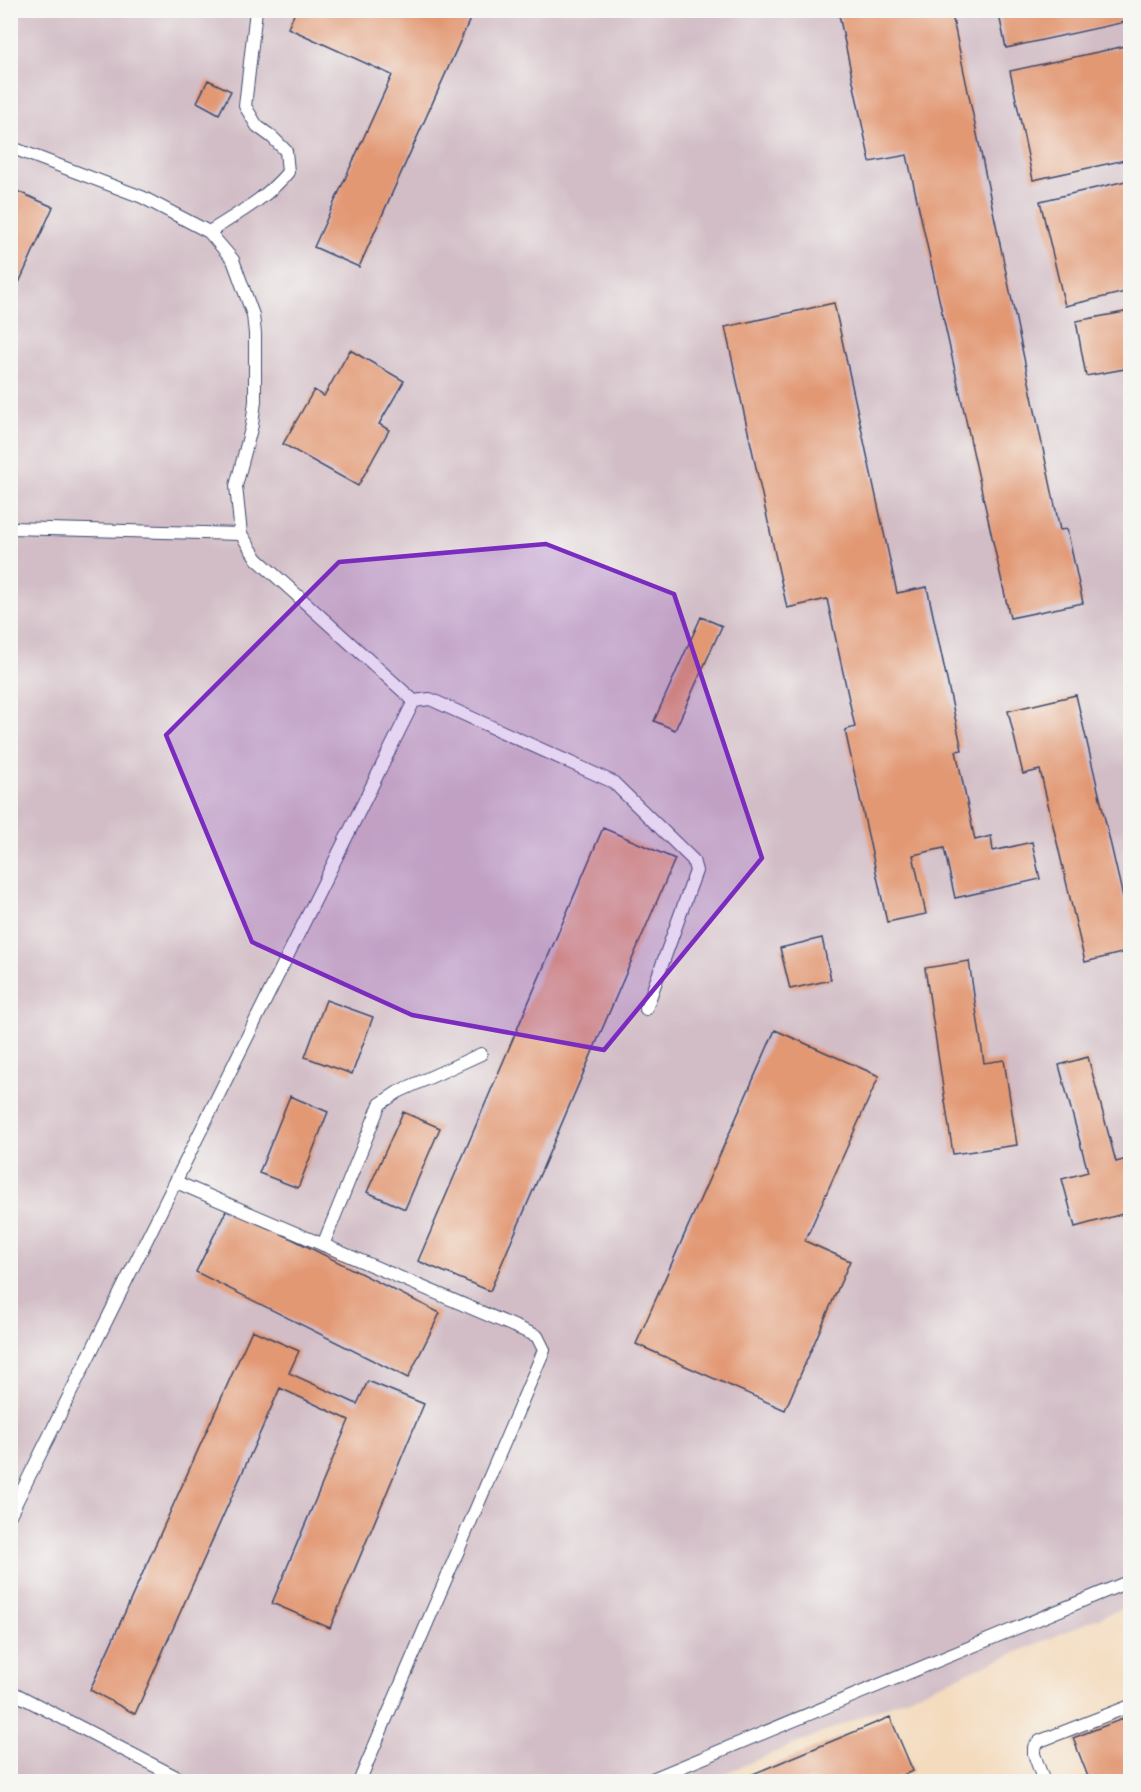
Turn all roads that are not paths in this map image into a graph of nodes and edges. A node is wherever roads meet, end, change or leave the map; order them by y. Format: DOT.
graph roads {
  1 [pos="256,10"];
  2 [pos="10,147"];
  3 [pos="209,232"];
  4 [pos="10,528"];
  5 [pos="241,534"];
  6 [pos="414,701"];
  7 [pos="646,1010"];
  8 [pos="481,1054"];
  9 [pos="176,1182"];
  10 [pos="323,1245"];
  11 [pos="10,1515"];
  12 [pos="1131,1581"];
  13 [pos="10,1691"];
  14 [pos="1131,1706"];
  15 [pos="186,1782"];
  16 [pos="359,1782"];
  17 [pos="645,1782"];
  18 [pos="1044,1782"];
  1 -- 3 [label="lane"];
  2 -- 3 [label="lane"];
  3 -- 5 [label="lane"];
  4 -- 5 [label="lane"];
  5 -- 6 [label="lane"];
  6 -- 7 [label="lane"];
  6 -- 9 [label="lane"];
  8 -- 10 [label="lane"];
  9 -- 10 [label="lane"];
  9 -- 11 [label="lane"];
  10 -- 16 [label="lane"];
  12 -- 17 [label="lane"];
  13 -- 15 [label="lane"];
  14 -- 18 [label="lane"];
}
